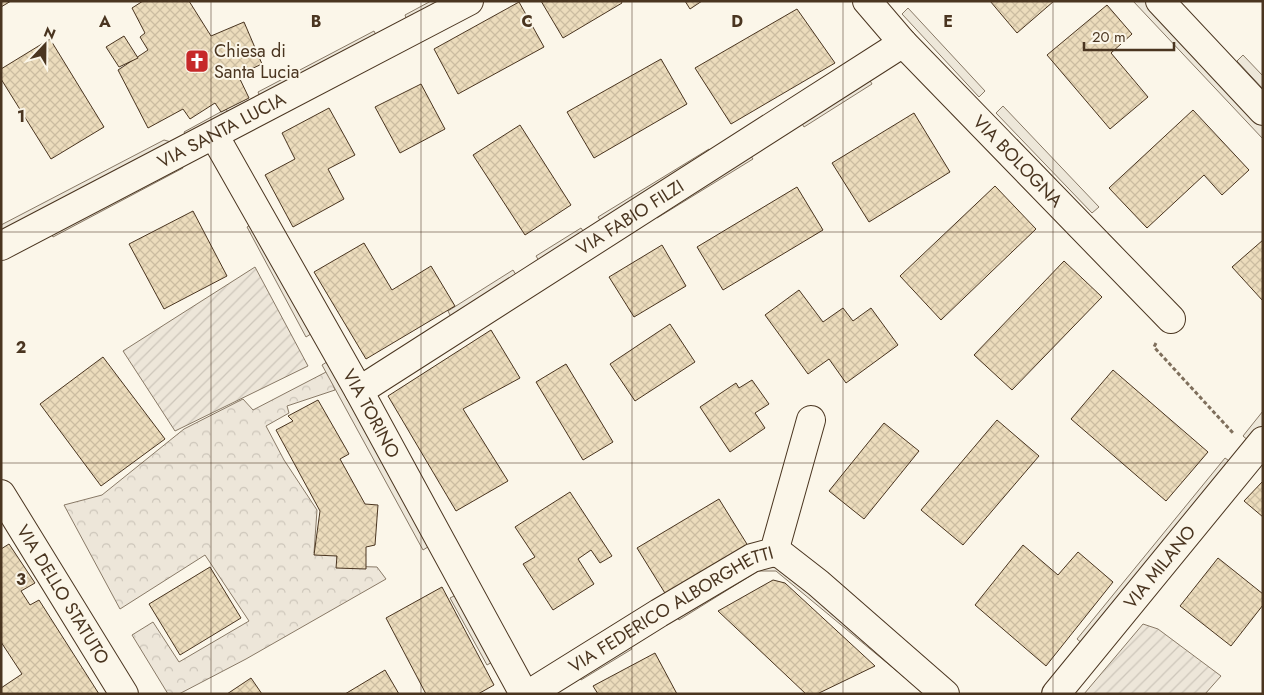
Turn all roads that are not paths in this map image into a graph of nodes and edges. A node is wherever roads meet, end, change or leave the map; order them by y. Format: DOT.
graph roads {
  1 [pos="470,1"];
  2 [pos="867,1"];
  3 [pos="1160,1"];
  4 [pos="903,43"];
  5 [pos="1263,111"];
  6 [pos="214,135"];
  7 [pos="1,246"];
  8 [pos="1171,319"];
  9 [pos="359,391"];
  10 [pos="811,420"];
  11 [pos="1258,447"];
  12 [pos="1,494"];
  13 [pos="774,552"];
  14 [pos="124,694"];
  15 [pos="524,694"];
  16 [pos="529,694"];
  17 [pos="945,694"];
  18 [pos="1056,694"];
  1 -- 6 [label="street, VIA SANTA LUCIA"];
  2 -- 4 [label="street, VIA BOLOGNA"];
  3 -- 5 [label="street"];
  4 -- 8 [label="street, VIA BOLOGNA"];
  4 -- 9 [label="street, VIA FABIO FILZI"];
  6 -- 7 [label="street, VIA SANTA LUCIA"];
  6 -- 9 [label="street, VIA TORINO"];
  9 -- 15 [label="street, VIA TORINO"];
  10 -- 13 [label="street, VIA FEDERICO ALBORGHETTI"];
  11 -- 18 [label="street, VIA MILANO"];
  12 -- 14 [label="street, VIA DELLO STATUTO"];
  13 -- 16 [label="street, VIA FEDERICO ALBORGHETTI"];
  13 -- 17 [label="street"];
}
